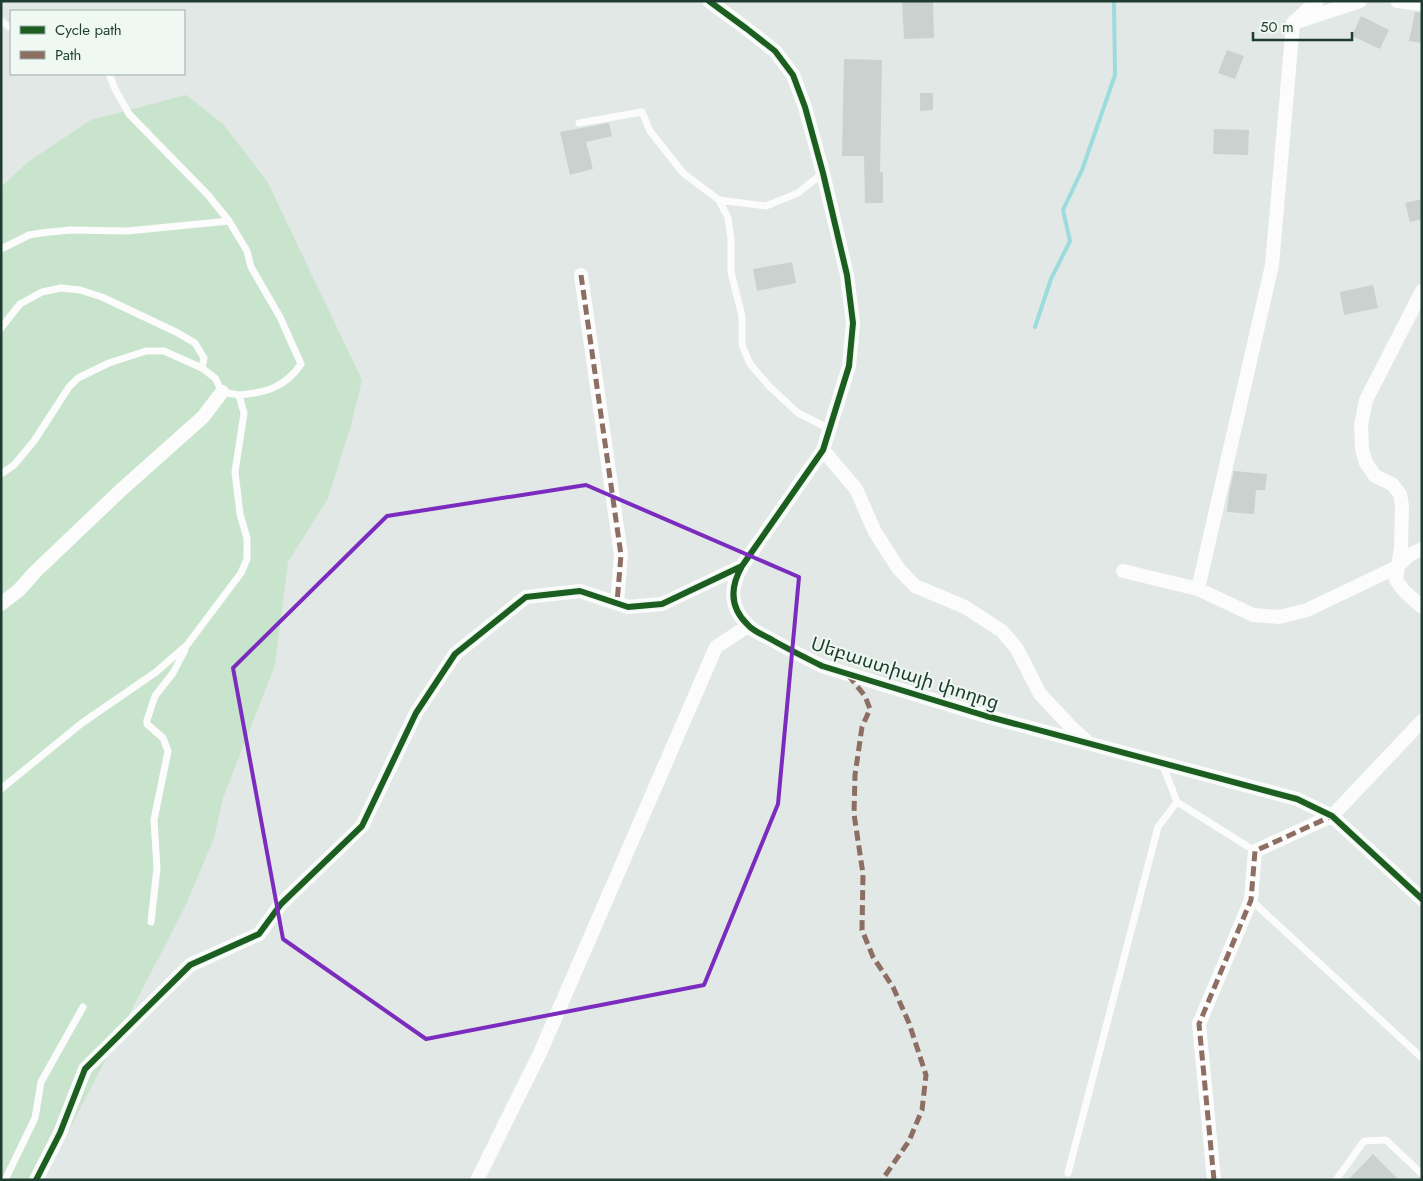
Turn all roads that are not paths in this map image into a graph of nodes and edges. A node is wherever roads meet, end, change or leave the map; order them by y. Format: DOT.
graph roads {
  1 [pos="709,1"];
  2 [pos="1317,1"];
  3 [pos="1360,1"];
  4 [pos="1397,1"];
  5 [pos="1422,4"];
  6 [pos="1293,23"];
  7 [pos="109,75"];
  8 [pos="579,123"];
  9 [pos="823,173"];
  10 [pos="719,200"];
  11 [pos="229,221"];
  12 [pos="1,249"];
  13 [pos="581,275"];
  14 [pos="1422,291"];
  15 [pos="1,328"];
  16 [pos="202,368"];
  17 [pos="222,392"];
  18 [pos="239,395"];
  19 [pos="830,429"];
  20 [pos="823,450"];
  21 [pos="1,474"];
  22 [pos="1422,550"];
  23 [pos="742,566"];
  24 [pos="1397,567"];
  25 [pos="1123,571"];
  26 [pos="1198,589"];
  27 [pos="1,604"];
  28 [pos="617,604"];
  29 [pos="1422,607"];
  30 [pos="748,626"];
  31 [pos="187,645"];
  32 [pos="1422,722"];
  33 [pos="1091,744"];
  34 [pos="1162,763"];
  35 [pos="1,789"];
  36 [pos="1177,802"];
  37 [pos="1332,816"];
  38 [pos="1255,851"];
  39 [pos="1422,899"];
  40 [pos="1251,900"];
  41 [pos="151,922"];
  42 [pos="83,1007"];
  43 [pos="1422,1058"];
  44 [pos="1068,1172"];
  45 [pos="1422,1174"];
  46 [pos="5,1180"];
  47 [pos="36,1180"];
  48 [pos="478,1180"];
  49 [pos="1214,1180"];
  50 [pos="1336,1180"];
  1 -- 9 [label="street, Սեբաստիայի փողոց"];
  2 -- 6 [label="street"];
  3 -- 6 [label="street"];
  4 -- 5 [label="street"];
  6 -- 26 [label="street"];
  7 -- 11 [label="lane"];
  8 -- 10 [label="lane"];
  9 -- 10 [label="lane"];
  9 -- 19 [label="street, Սեբաստիայի փողոց"];
  10 -- 19 [label="lane"];
  11 -- 12 [label="lane"];
  11 -- 18 [label="lane"];
  13 -- 28 [label="street"];
  14 -- 24 [label="street"];
  15 -- 16 [label="lane"];
  16 -- 17 [label="lane"];
  16 -- 21 [label="lane"];
  17 -- 18 [label="lane"];
  17 -- 27 [label="street"];
  18 -- 31 [label="lane"];
  19 -- 20 [label="street, Սեբաստիայի փողոց"];
  20 -- 23 [label="street, Սեբաստիայի փողոց"];
  20 -- 33 [label="street"];
  22 -- 24 [label="street"];
  23 -- 28 [label="street"];
  23 -- 30 [label="street, Սեբաստիայի փողոց"];
  24 -- 26 [label="street"];
  24 -- 29 [label="street"];
  25 -- 26 [label="street"];
  28 -- 47 [label="street"];
  30 -- 33 [label="street, Սեբաստիայի փողոց"];
  30 -- 48 [label="street"];
  31 -- 35 [label="lane"];
  31 -- 41 [label="lane"];
  32 -- 37 [label="street"];
  33 -- 34 [label="street, Սեբաստիայի փողոց"];
  34 -- 36 [label="lane"];
  34 -- 37 [label="street, Սեբաստիայի փողոց"];
  36 -- 38 [label="lane"];
  36 -- 44 [label="lane"];
  37 -- 38 [label="street"];
  37 -- 39 [label="street, Սեբաստիայի փողոց"];
  38 -- 40 [label="street"];
  40 -- 43 [label="lane"];
  40 -- 49 [label="street"];
  42 -- 46 [label="lane"];
  45 -- 50 [label="lane"];
}
